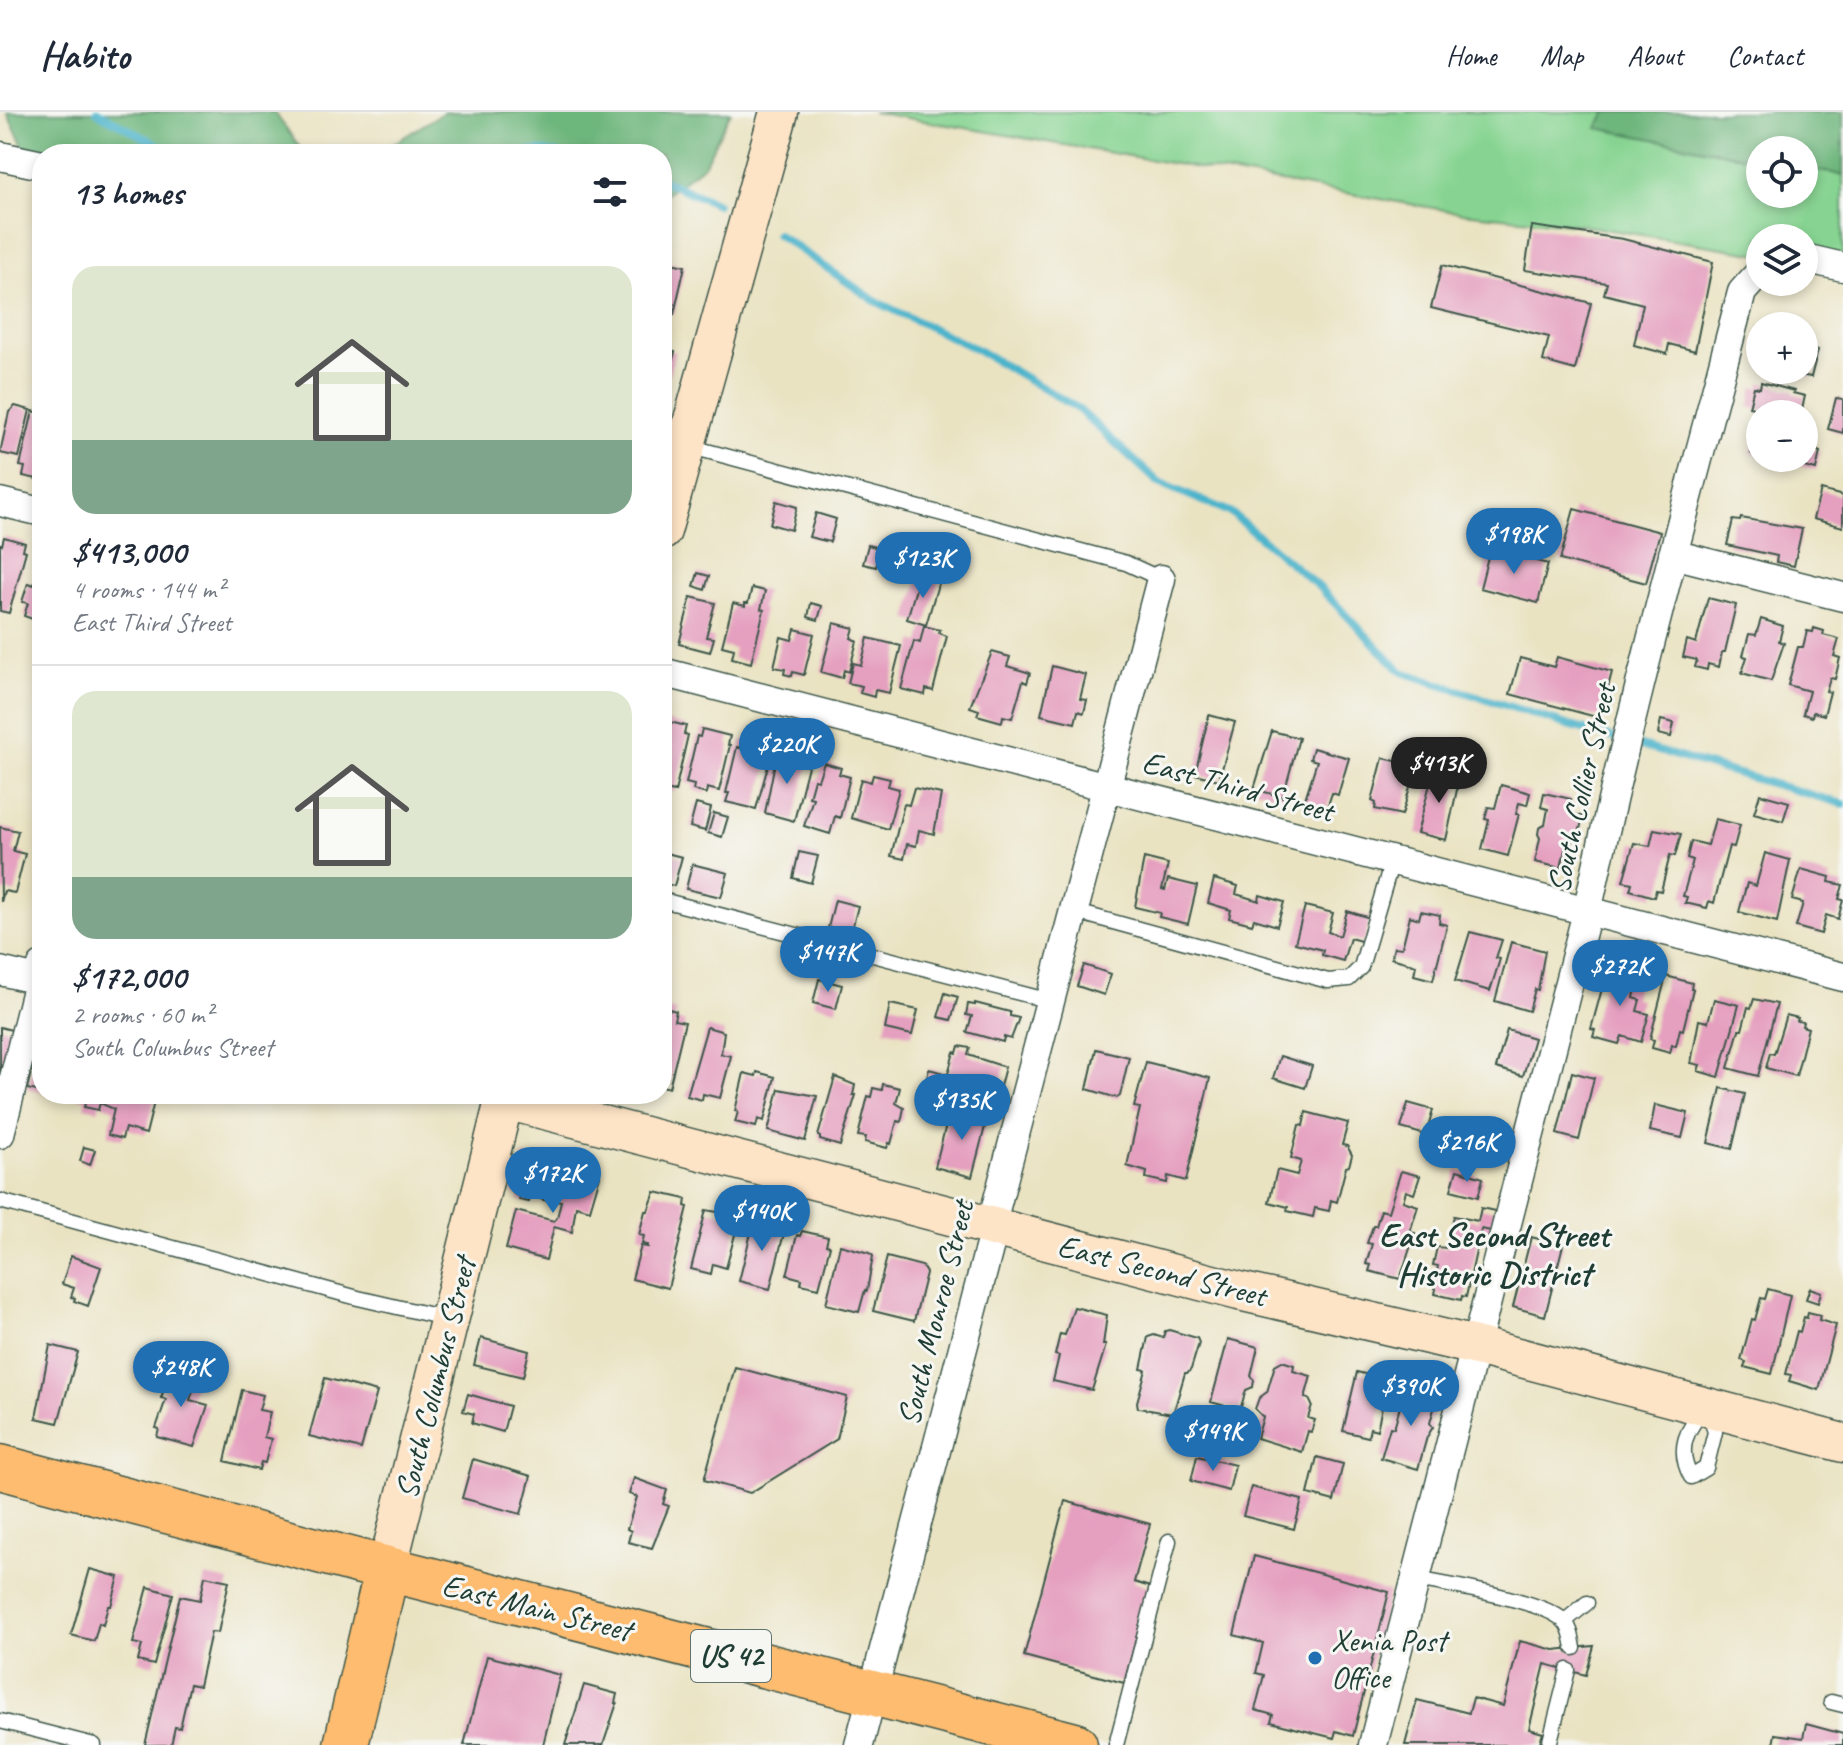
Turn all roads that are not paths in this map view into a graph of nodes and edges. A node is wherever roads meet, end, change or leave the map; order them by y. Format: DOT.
graph roads {
  1 [pos="779,112"];
  2 [pos="0,156"];
  3 [pos="32,163"];
  4 [pos="1818,261"];
  5 [pos="1843,267"];
  6 [pos="1746,288"];
  7 [pos="685,446"];
  8 [pos="672,494"];
  9 [pos="0,502"];
  10 [pos="32,510"];
  11 [pos="1673,554"];
  12 [pos="1161,579"];
  13 [pos="1843,597"];
  14 [pos="672,675"];
  15 [pos="1106,787"];
  16 [pos="1392,861"];
  17 [pos="672,903"];
  18 [pos="1073,911"];
  19 [pos="1587,912"];
  20 [pos="0,971"];
  21 [pos="32,975"];
  22 [pos="1843,977"];
  23 [pos="1050,1001"];
  24 [pos="32,1011"];
  25 [pos="503,1104"];
  26 [pos="529,1104"];
  27 [pos="0,1134"];
  28 [pos="0,1201"];
  29 [pos="991,1226"];
  30 [pos="449,1319"];
  31 [pos="1476,1346"];
  32 [pos="1843,1443"];
  33 [pos="0,1467"];
  34 [pos="1169,1541"];
  35 [pos="387,1569"];
  36 [pos="1416,1579"];
  37 [pos="1587,1603"];
  38 [pos="1565,1621"];
  39 [pos="1574,1648"];
  40 [pos="1568,1670"];
  41 [pos="874,1692"];
  42 [pos="0,1721"];
  43 [pos="94,1745"];
  44 [pos="346,1745"];
  45 [pos="859,1745"];
  46 [pos="1075,1745"];
  47 [pos="1116,1745"];
  48 [pos="1373,1745"];
  49 [pos="1549,1745"];
  1 -- 7 [label="main road"];
  2 -- 3 [label="street"];
  4 -- 5 [label="street"];
  6 -- 11 [label="street, South Collier Street"];
  7 -- 8 [label="main road"];
  7 -- 12 [label="lane"];
  9 -- 10 [label="street"];
  11 -- 13 [label="street"];
  11 -- 19 [label="street, South Collier Street"];
  12 -- 15 [label="street, South Monroe Street"];
  14 -- 15 [label="street, East Third Street"];
  15 -- 16 [label="street, East Third Street"];
  15 -- 18 [label="street, South Monroe Street"];
  16 -- 18 [label="lane"];
  16 -- 19 [label="street, East Third Street"];
  17 -- 23 [label="lane"];
  18 -- 23 [label="street, South Monroe Street"];
  19 -- 22 [label="street, East Third Street"];
  19 -- 31 [label="street, South Collier Street"];
  20 -- 21 [label="street"];
  23 -- 29 [label="street, South Monroe Street"];
  24 -- 27 [label="street"];
  25 -- 30 [label="main road, South Columbus Street"];
  26 -- 29 [label="main road, East Second Street"];
  28 -- 30 [label="lane"];
  29 -- 31 [label="main road, East Second Street"];
  29 -- 41 [label="street, South Monroe Street"];
  30 -- 35 [label="main road, South Columbus Street"];
  31 -- 32 [label="main road, East Second Street"];
  31 -- 36 [label="street, South Collier Street"];
  33 -- 35 [label="main road, East Main Street"];
  34 -- 47 [label="lane"];
  35 -- 41 [label="main road, East Main Street / US 42"];
  35 -- 44 [label="main road"];
  36 -- 38 [label="lane"];
  36 -- 48 [label="street, South Collier Street"];
  37 -- 38 [label="lane"];
  38 -- 39 [label="lane"];
  40 -- 49 [label="lane"];
  41 -- 45 [label="street, South Monroe Street"];
  41 -- 46 [label="main road, East Main Street / US 42"];
  42 -- 43 [label="lane"];
}
